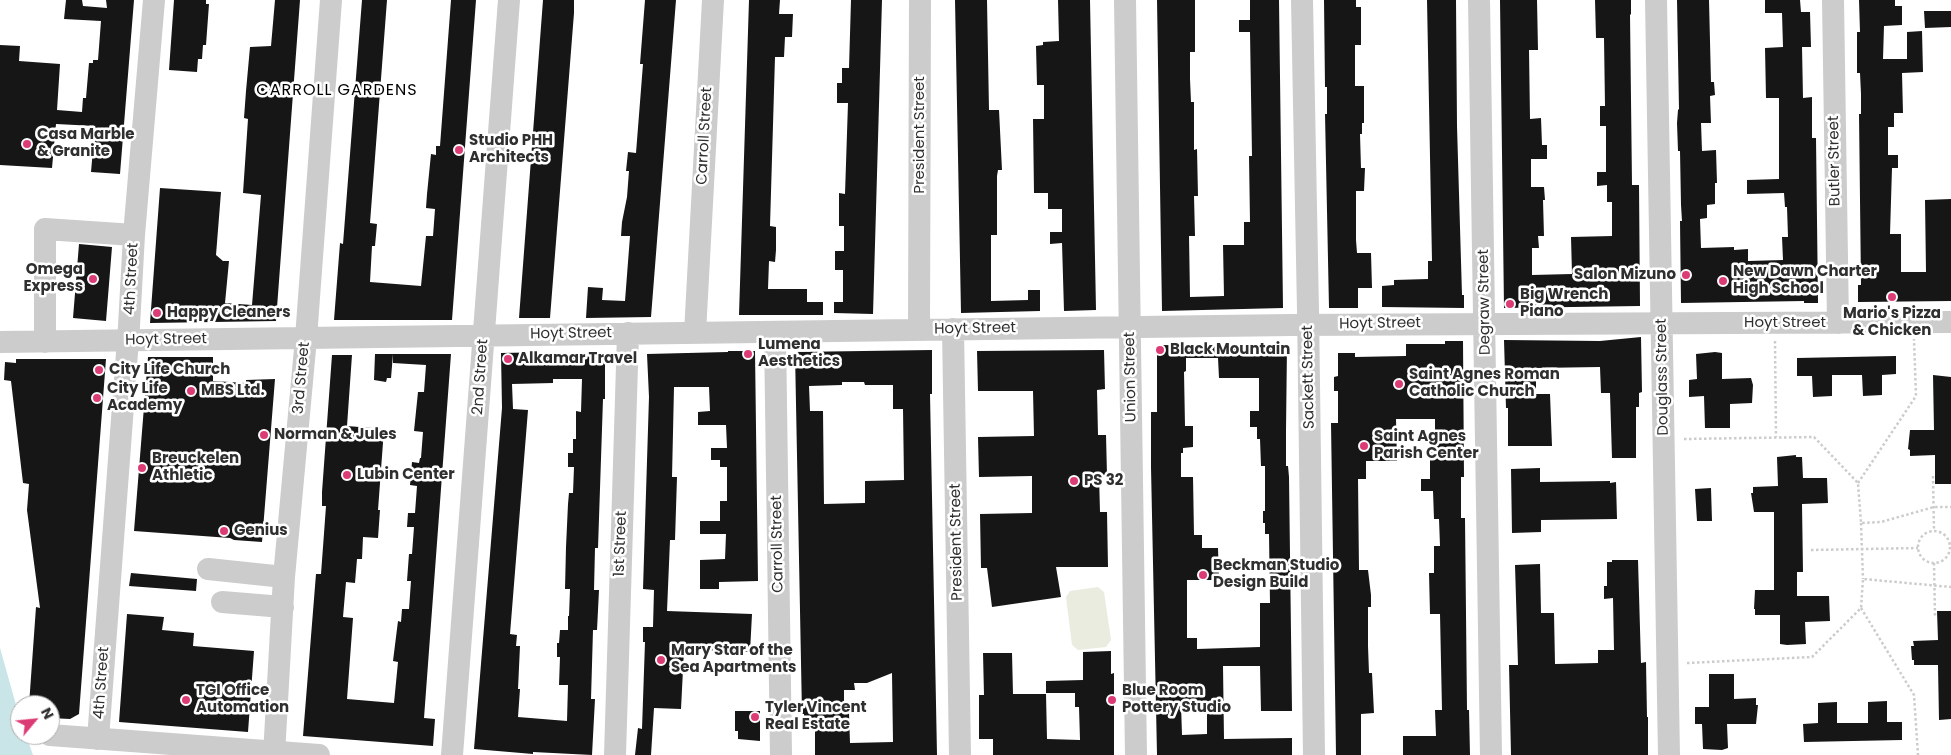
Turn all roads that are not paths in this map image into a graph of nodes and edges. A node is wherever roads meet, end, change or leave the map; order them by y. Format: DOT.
graph roads {
  1 [pos="154,0"];
  2 [pos="331,0"];
  3 [pos="510,0"];
  4 [pos="713,0"];
  5 [pos="920,0"];
  6 [pos="1124,0"];
  7 [pos="1302,0"];
  8 [pos="1479,0"];
  9 [pos="1656,0"];
  10 [pos="1833,0"];
  11 [pos="134,235"];
  12 [pos="1663,322"];
  13 [pos="1838,322"];
  14 [pos="1951,322"];
  15 [pos="1486,323"];
  16 [pos="1308,325"];
  17 [pos="1131,327"];
  18 [pos="953,329"];
  19 [pos="919,330"];
  20 [pos="775,332"];
  21 [pos="628,333"];
  22 [pos="695,333"];
  23 [pos="484,336"];
  24 [pos="306,338"];
  25 [pos="128,340"];
  26 [pos="0,342"];
  27 [pos="45,342"];
  28 [pos="208,568"];
  29 [pos="284,576"];
  30 [pos="222,602"];
  31 [pos="283,607"];
  32 [pos="60,736"];
  33 [pos="98,739"];
  34 [pos="274,753"];
  35 [pos="319,755"];
  36 [pos="452,755"];
  37 [pos="615,755"];
  38 [pos="781,755"];
  39 [pos="960,755"];
  40 [pos="1136,755"];
  41 [pos="1314,755"];
  42 [pos="1491,755"];
  43 [pos="1669,755"];
  1 -- 11 [label="street, 4th Street"];
  2 -- 24 [label="street, 3rd Street"];
  3 -- 23 [label="street, 2nd Street"];
  4 -- 22 [label="street, Carroll Street"];
  5 -- 19 [label="street, President Street"];
  6 -- 17 [label="street, Union Street"];
  7 -- 16 [label="street, Sackett Street"];
  8 -- 15 [label="street, Degraw Street"];
  9 -- 12 [label="street, Douglass Street"];
  10 -- 13 [label="street, Butler Street"];
  11 -- 25 [label="street, 4th Street"];
  11 -- 27 [label="street"];
  12 -- 13 [label="street, Hoyt Street"];
  12 -- 15 [label="street, Hoyt Street"];
  12 -- 43 [label="street, Douglass Street"];
  13 -- 14 [label="street, Hoyt Street"];
  15 -- 16 [label="street, Hoyt Street"];
  15 -- 42 [label="street, Degraw Street"];
  16 -- 17 [label="street, Hoyt Street"];
  16 -- 41 [label="street, Sackett Street"];
  17 -- 18 [label="street, Hoyt Street"];
  17 -- 40 [label="street, Union Street"];
  18 -- 19 [label="street, Hoyt Street"];
  18 -- 39 [label="street, President Street"];
  19 -- 20 [label="street, Hoyt Street"];
  20 -- 22 [label="street, Hoyt Street"];
  20 -- 38 [label="street, Carroll Street"];
  21 -- 22 [label="street, Hoyt Street"];
  21 -- 23 [label="street, Hoyt Street"];
  21 -- 37 [label="street, 1st Street"];
  23 -- 24 [label="street, Hoyt Street"];
  23 -- 36 [label="street, 2nd Street"];
  24 -- 25 [label="street, Hoyt Street"];
  24 -- 29 [label="street, 3rd Street"];
  25 -- 27 [label="street, Hoyt Street"];
  25 -- 33 [label="street, 4th Street"];
  26 -- 27 [label="street, Hoyt Street"];
  28 -- 29 [label="street"];
  29 -- 31 [label="street, 3rd Street"];
  30 -- 31 [label="street"];
  31 -- 34 [label="street, 3rd Street"];
  32 -- 33 [label="street"];
  33 -- 34 [label="street"];
  34 -- 35 [label="street"];
}
